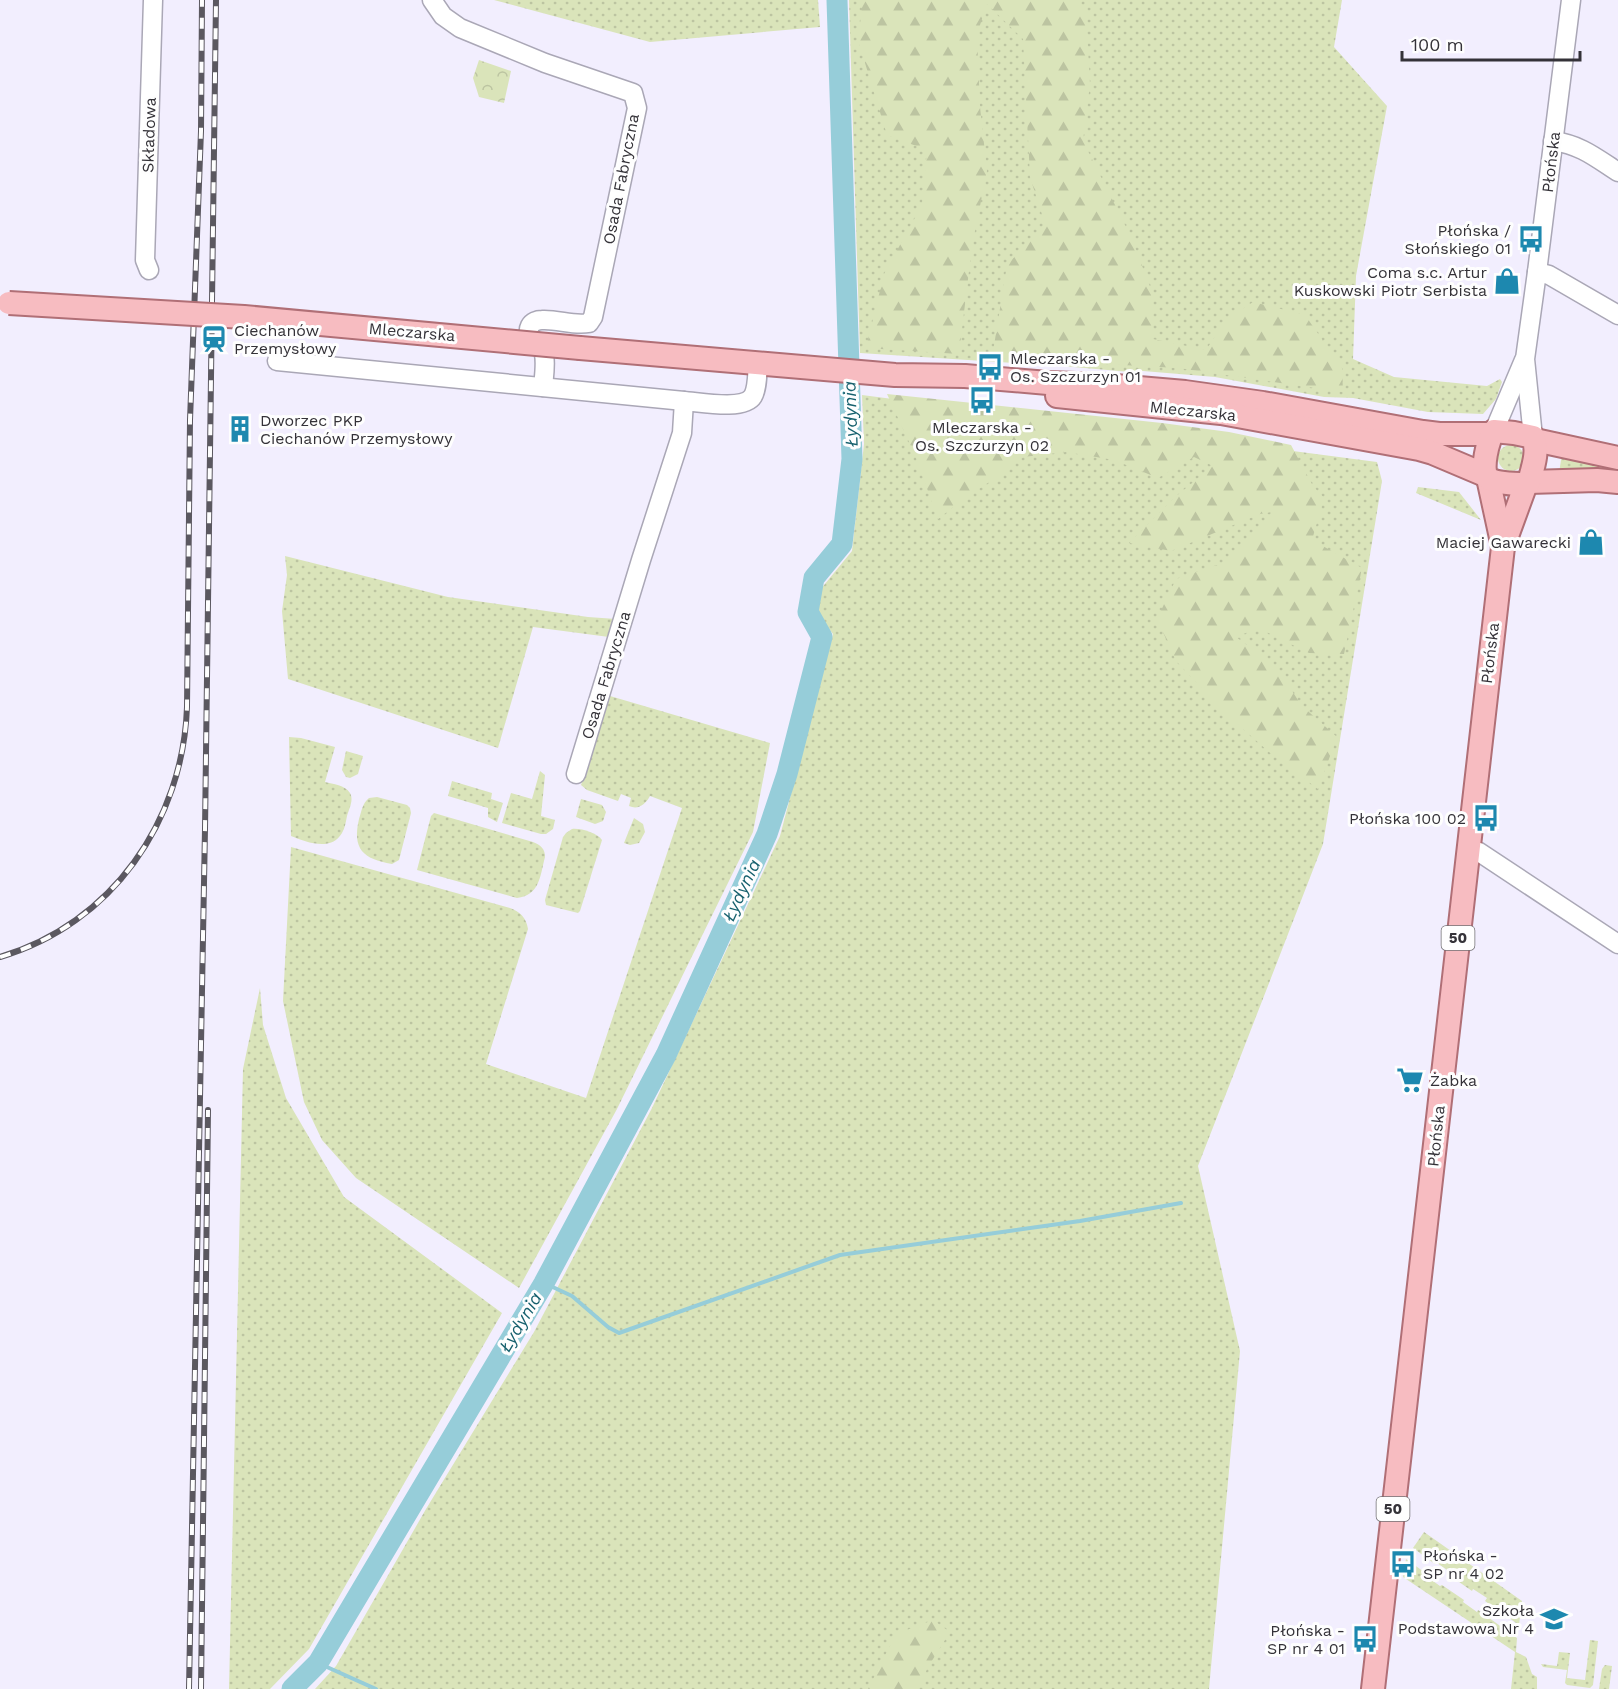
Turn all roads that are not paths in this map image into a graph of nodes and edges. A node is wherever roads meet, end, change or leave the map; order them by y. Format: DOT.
graph roads {
  1 [pos="153,0"];
  2 [pos="432,0"];
  3 [pos="1571,0"];
  4 [pos="1553,141"];
  5 [pos="1618,172"];
  6 [pos="149,270"];
  7 [pos="1537,272"];
  8 [pos="5,303"];
  9 [pos="1618,315"];
  10 [pos="1525,359"];
  11 [pos="277,361"];
  12 [pos="758,362"];
  13 [pos="895,375"];
  14 [pos="543,387"];
  15 [pos="684,401"];
  16 [pos="1492,433"];
  17 [pos="1534,439"];
  18 [pos="1618,458"];
  19 [pos="1486,476"];
  20 [pos="1618,482"];
  21 [pos="1528,483"];
  22 [pos="1503,547"];
  23 [pos="576,774"];
  24 [pos="1467,849"];
  25 [pos="1618,944"];
  26 [pos="1373,1689"];
  1 -- 6 [label="street, Składowa"];
  2 -- 14 [label="street, Osada Fabryczna"];
  3 -- 4 [label="street, Płońska"];
  4 -- 5 [label="street"];
  4 -- 7 [label="street, Płońska"];
  7 -- 9 [label="street"];
  7 -- 10 [label="street, Płońska"];
  8 -- 12 [label="main road, Mleczarska, bridge"];
  10 -- 16 [label="street, Płońska"];
  10 -- 17 [label="street, Płońska"];
  11 -- 14 [label="street"];
  12 -- 13 [label="main road, Mleczarska"];
  12 -- 15 [label="street"];
  13 -- 16 [label="main road, Mleczarska"];
  13 -- 19 [label="main road, Mleczarska"];
  14 -- 15 [label="street"];
  15 -- 23 [label="street, Osada Fabryczna"];
  16 -- 17 [label="main road"];
  16 -- 19 [label="main road"];
  17 -- 18 [label="main road"];
  17 -- 21 [label="main road"];
  19 -- 21 [label="main road"];
  19 -- 22 [label="main road, Płońska / 50"];
  20 -- 21 [label="main road"];
  21 -- 22 [label="main road, Płońska / 50"];
  22 -- 24 [label="main road, Płońska / 50"];
  24 -- 25 [label="street"];
  24 -- 26 [label="main road, Płońska / 50"];
}
